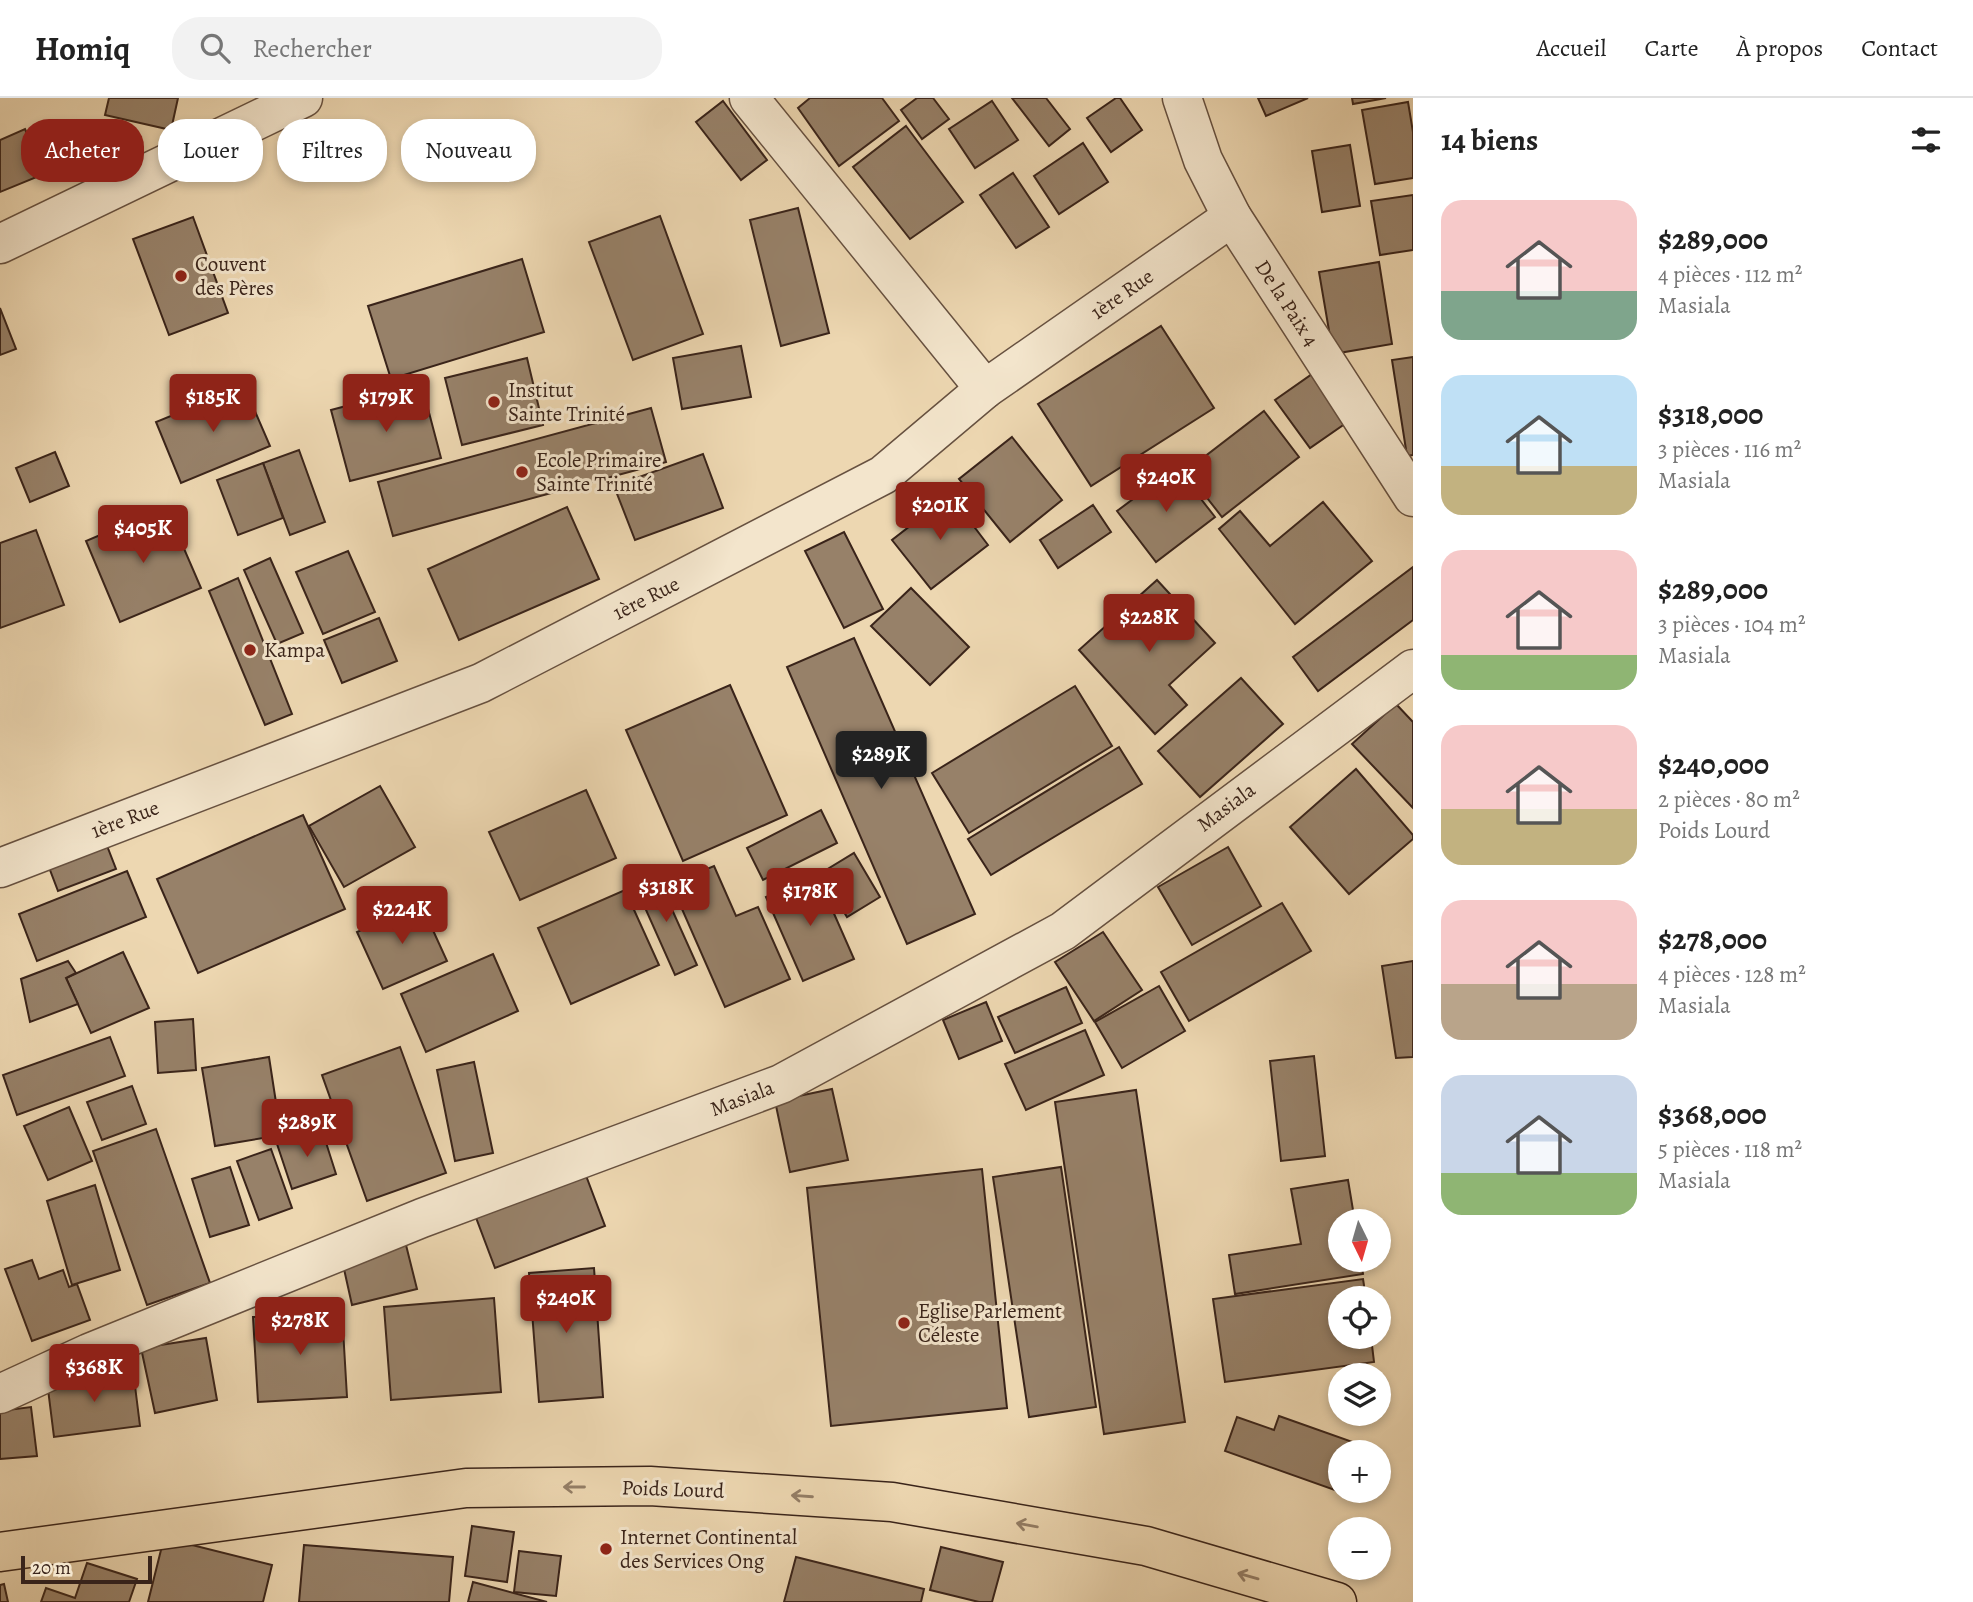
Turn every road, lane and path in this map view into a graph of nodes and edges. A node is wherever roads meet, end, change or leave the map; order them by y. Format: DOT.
graph roads {
  1 [pos="303,98"];
  2 [pos="749,98"];
  3 [pos="1182,98"];
  4 [pos="1232,217"];
  5 [pos="0,244"];
  6 [pos="985,390"];
  7 [pos="1413,497"];
  8 [pos="1413,669"];
  9 [pos="0,868"];
  10 [pos="0,1394"];
  11 [pos="0,1552"];
  12 [pos="1337,1602"];
  1 -- 5 [label="street"];
  2 -- 6 [label="street"];
  3 -- 4 [label="street, De la Paix 4"];
  4 -- 6 [label="street, 1ère Rue"];
  4 -- 7 [label="street, De la Paix 4"];
  6 -- 9 [label="street, 1ère Rue"];
  8 -- 10 [label="street, Masiala"];
  12 -- 11 [label="main road, Poids Lourd, one-way"];
}
